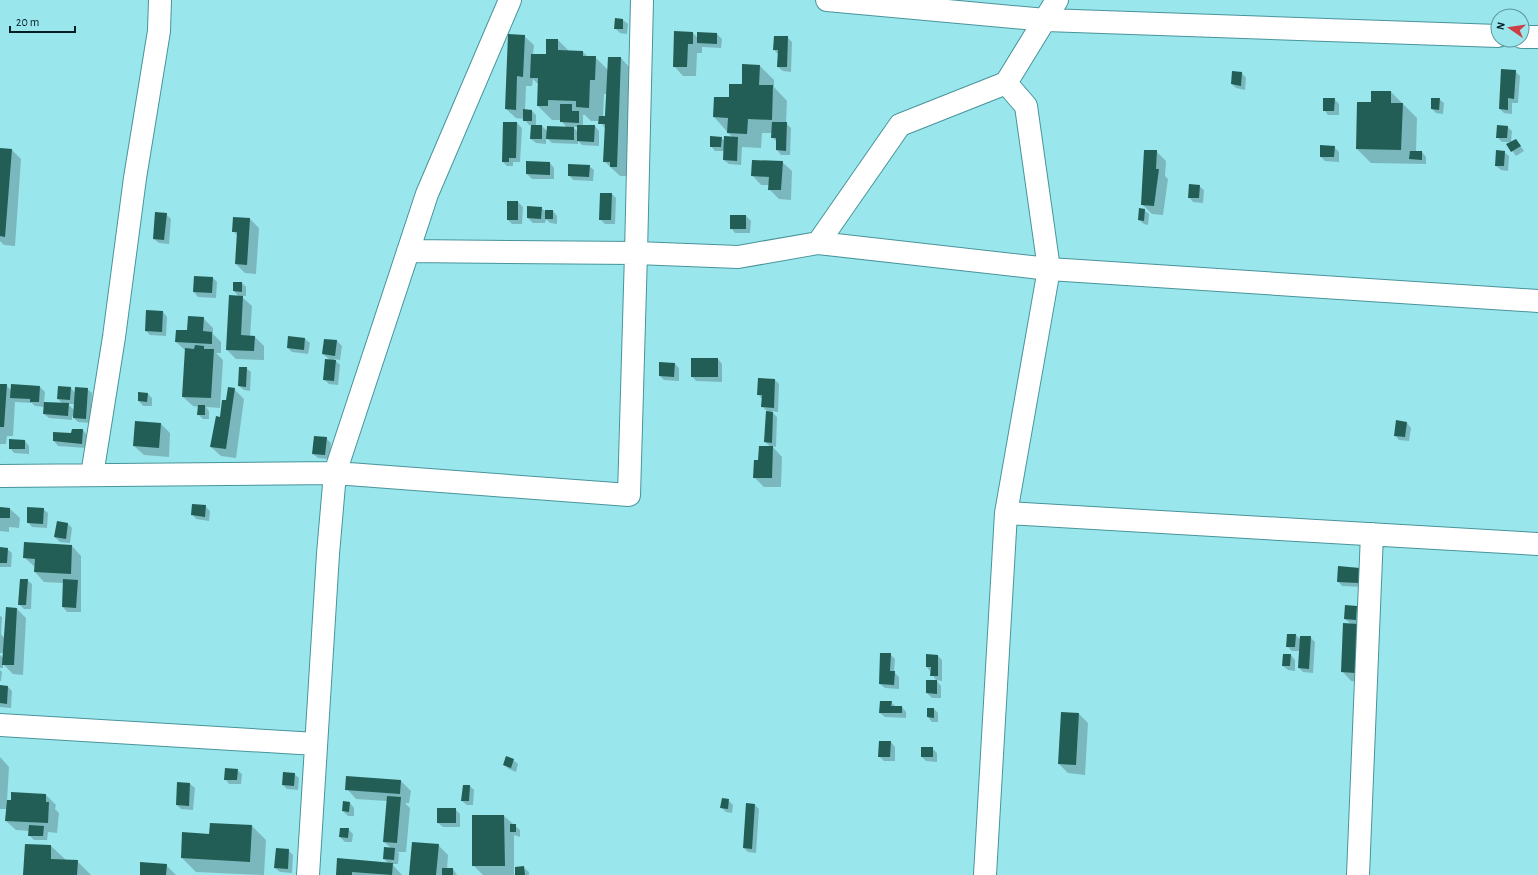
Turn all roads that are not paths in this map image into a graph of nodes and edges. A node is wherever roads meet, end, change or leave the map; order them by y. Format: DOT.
graph roads {
  1 [pos="160,0"];
  2 [pos="510,0"];
  3 [pos="642,0"];
  4 [pos="827,0"];
  5 [pos="1057,0"];
  6 [pos="1046,20"];
  7 [pos="1490,36"];
  8 [pos="1006,83"];
  9 [pos="818,243"];
  10 [pos="408,251"];
  11 [pos="636,253"];
  12 [pos="1049,269"];
  13 [pos="1538,301"];
  14 [pos="335,473"];
  15 [pos="92,475"];
  16 [pos="0,476"];
  17 [pos="1006,513"];
  18 [pos="1372,534"];
  19 [pos="1538,544"];
  20 [pos="0,725"];
  21 [pos="316,744"];
  22 [pos="308,875"];
  23 [pos="984,875"];
  24 [pos="1358,875"];
  1 -- 15 [label="street"];
  2 -- 10 [label="street"];
  3 -- 11 [label="street"];
  4 -- 6 [label="street"];
  5 -- 6 [label="street"];
  6 -- 7 [label="street"];
  6 -- 8 [label="street"];
  8 -- 9 [label="street"];
  8 -- 12 [label="street"];
  9 -- 11 [label="street"];
  9 -- 12 [label="street"];
  10 -- 11 [label="street"];
  10 -- 14 [label="street"];
  11 -- 14 [label="street"];
  12 -- 13 [label="street"];
  12 -- 17 [label="street"];
  14 -- 15 [label="street"];
  14 -- 21 [label="street"];
  15 -- 16 [label="street"];
  17 -- 18 [label="street"];
  17 -- 23 [label="street"];
  18 -- 19 [label="street"];
  18 -- 24 [label="street"];
  20 -- 21 [label="street"];
  21 -- 22 [label="street"];
}
